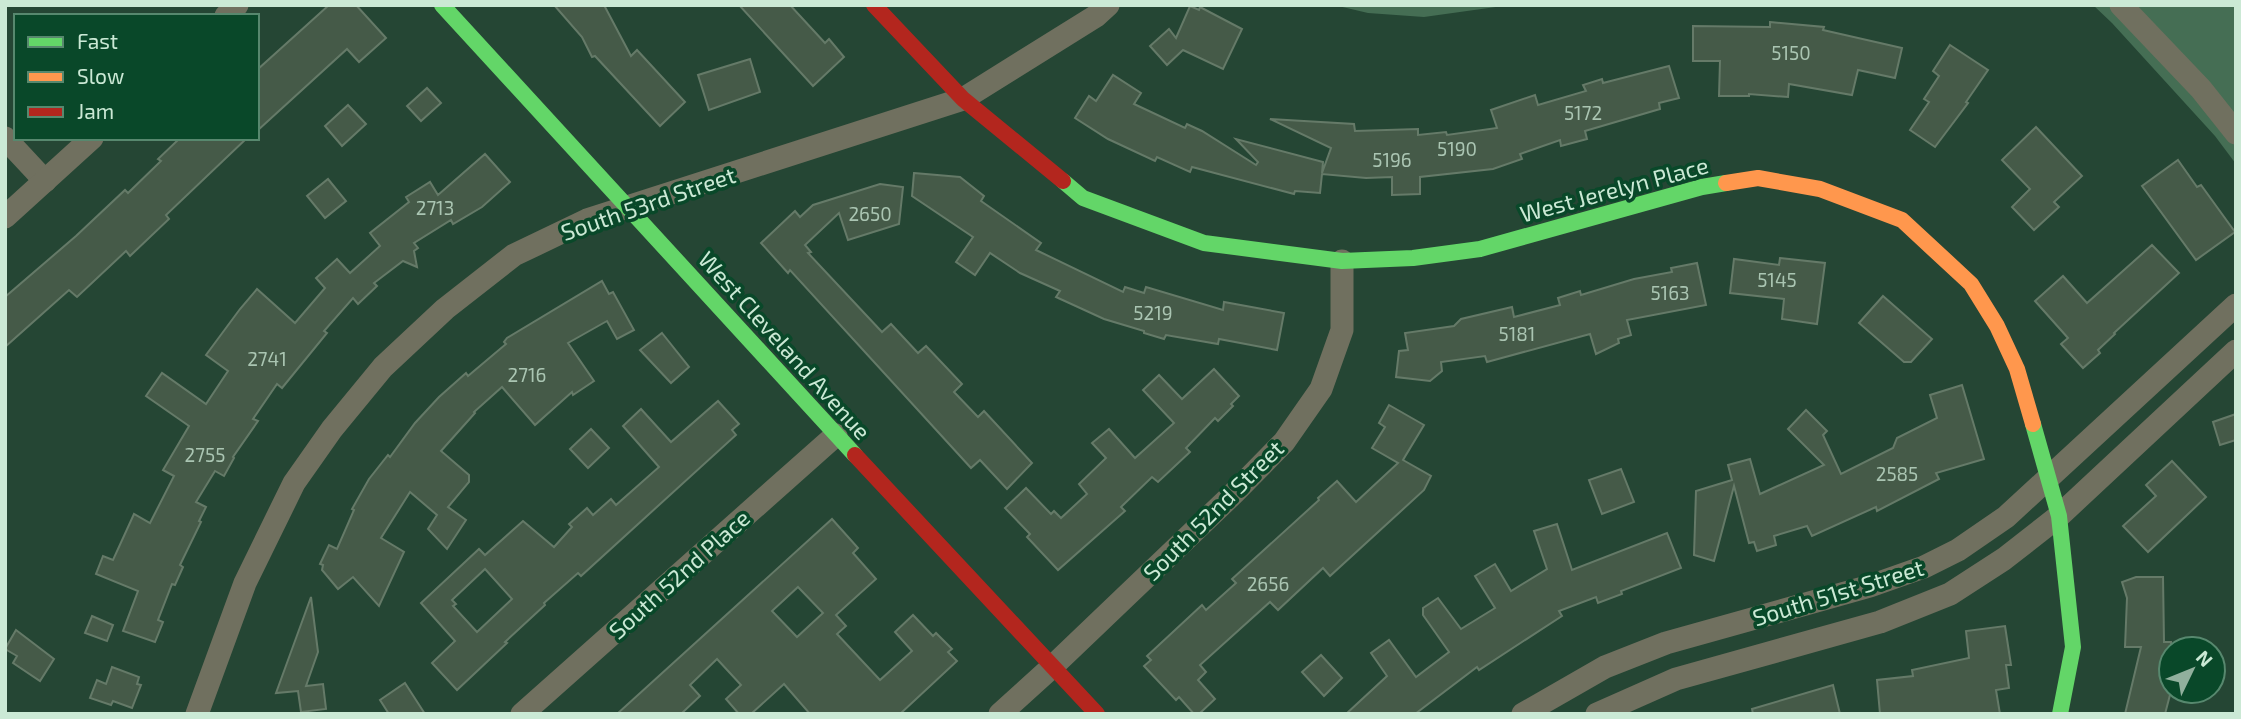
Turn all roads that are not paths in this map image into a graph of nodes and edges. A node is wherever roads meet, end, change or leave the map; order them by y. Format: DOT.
graph roads {
  1 [pos="442,5"];
  2 [pos="874,5"];
  3 [pos="1108,5"];
  4 [pos="2121,5"];
  5 [pos="963,99"];
  6 [pos="2236,133"];
  7 [pos="5,138"];
  8 [pos="90,140"];
  9 [pos="45,181"];
  10 [pos="628,206"];
  11 [pos="5,217"];
  12 [pos="1342,261"];
  13 [pos="2236,305"];
  14 [pos="2236,351"];
  15 [pos="836,435"];
  16 [pos="2048,476"];
  17 [pos="2059,516"];
  18 [pos="1053,666"];
  19 [pos="1605,667"];
  20 [pos="1621,702"];
  21 [pos="197,714"];
  22 [pos="522,714"];
  23 [pos="1000,714"];
  24 [pos="1097,714"];
  25 [pos="1523,714"];
  26 [pos="1597,714"];
  27 [pos="2060,714"];
  1 -- 10 [label="street, West Cleveland Avenue"];
  2 -- 5 [label="street, West Jerelyn Place"];
  3 -- 5 [label="street, South 53rd Street"];
  4 -- 6 [label="street"];
  5 -- 10 [label="street, South 53rd Street"];
  5 -- 12 [label="street, West Jerelyn Place"];
  7 -- 9 [label="street"];
  8 -- 9 [label="street"];
  9 -- 11 [label="street"];
  10 -- 15 [label="street, West Cleveland Avenue"];
  10 -- 21 [label="street, South 53rd Street"];
  12 -- 16 [label="street, West Jerelyn Place"];
  12 -- 18 [label="street, South 52nd Street"];
  13 -- 16 [label="street, South 51st Street"];
  14 -- 17 [label="street, South 51st Street"];
  15 -- 18 [label="street, West Cleveland Avenue"];
  15 -- 22 [label="street, South 52nd Place"];
  16 -- 17 [label="street, West Jerelyn Place"];
  16 -- 19 [label="street, South 51st Street"];
  17 -- 20 [label="street, South 51st Street"];
  17 -- 27 [label="street, West Jerelyn Place"];
  18 -- 23 [label="street, South 52nd Street"];
  18 -- 24 [label="street, West Cleveland Avenue"];
  19 -- 20 [label="street"];
  19 -- 25 [label="street, South 51st Street"];
  20 -- 26 [label="street, South 51st Street"];
}
